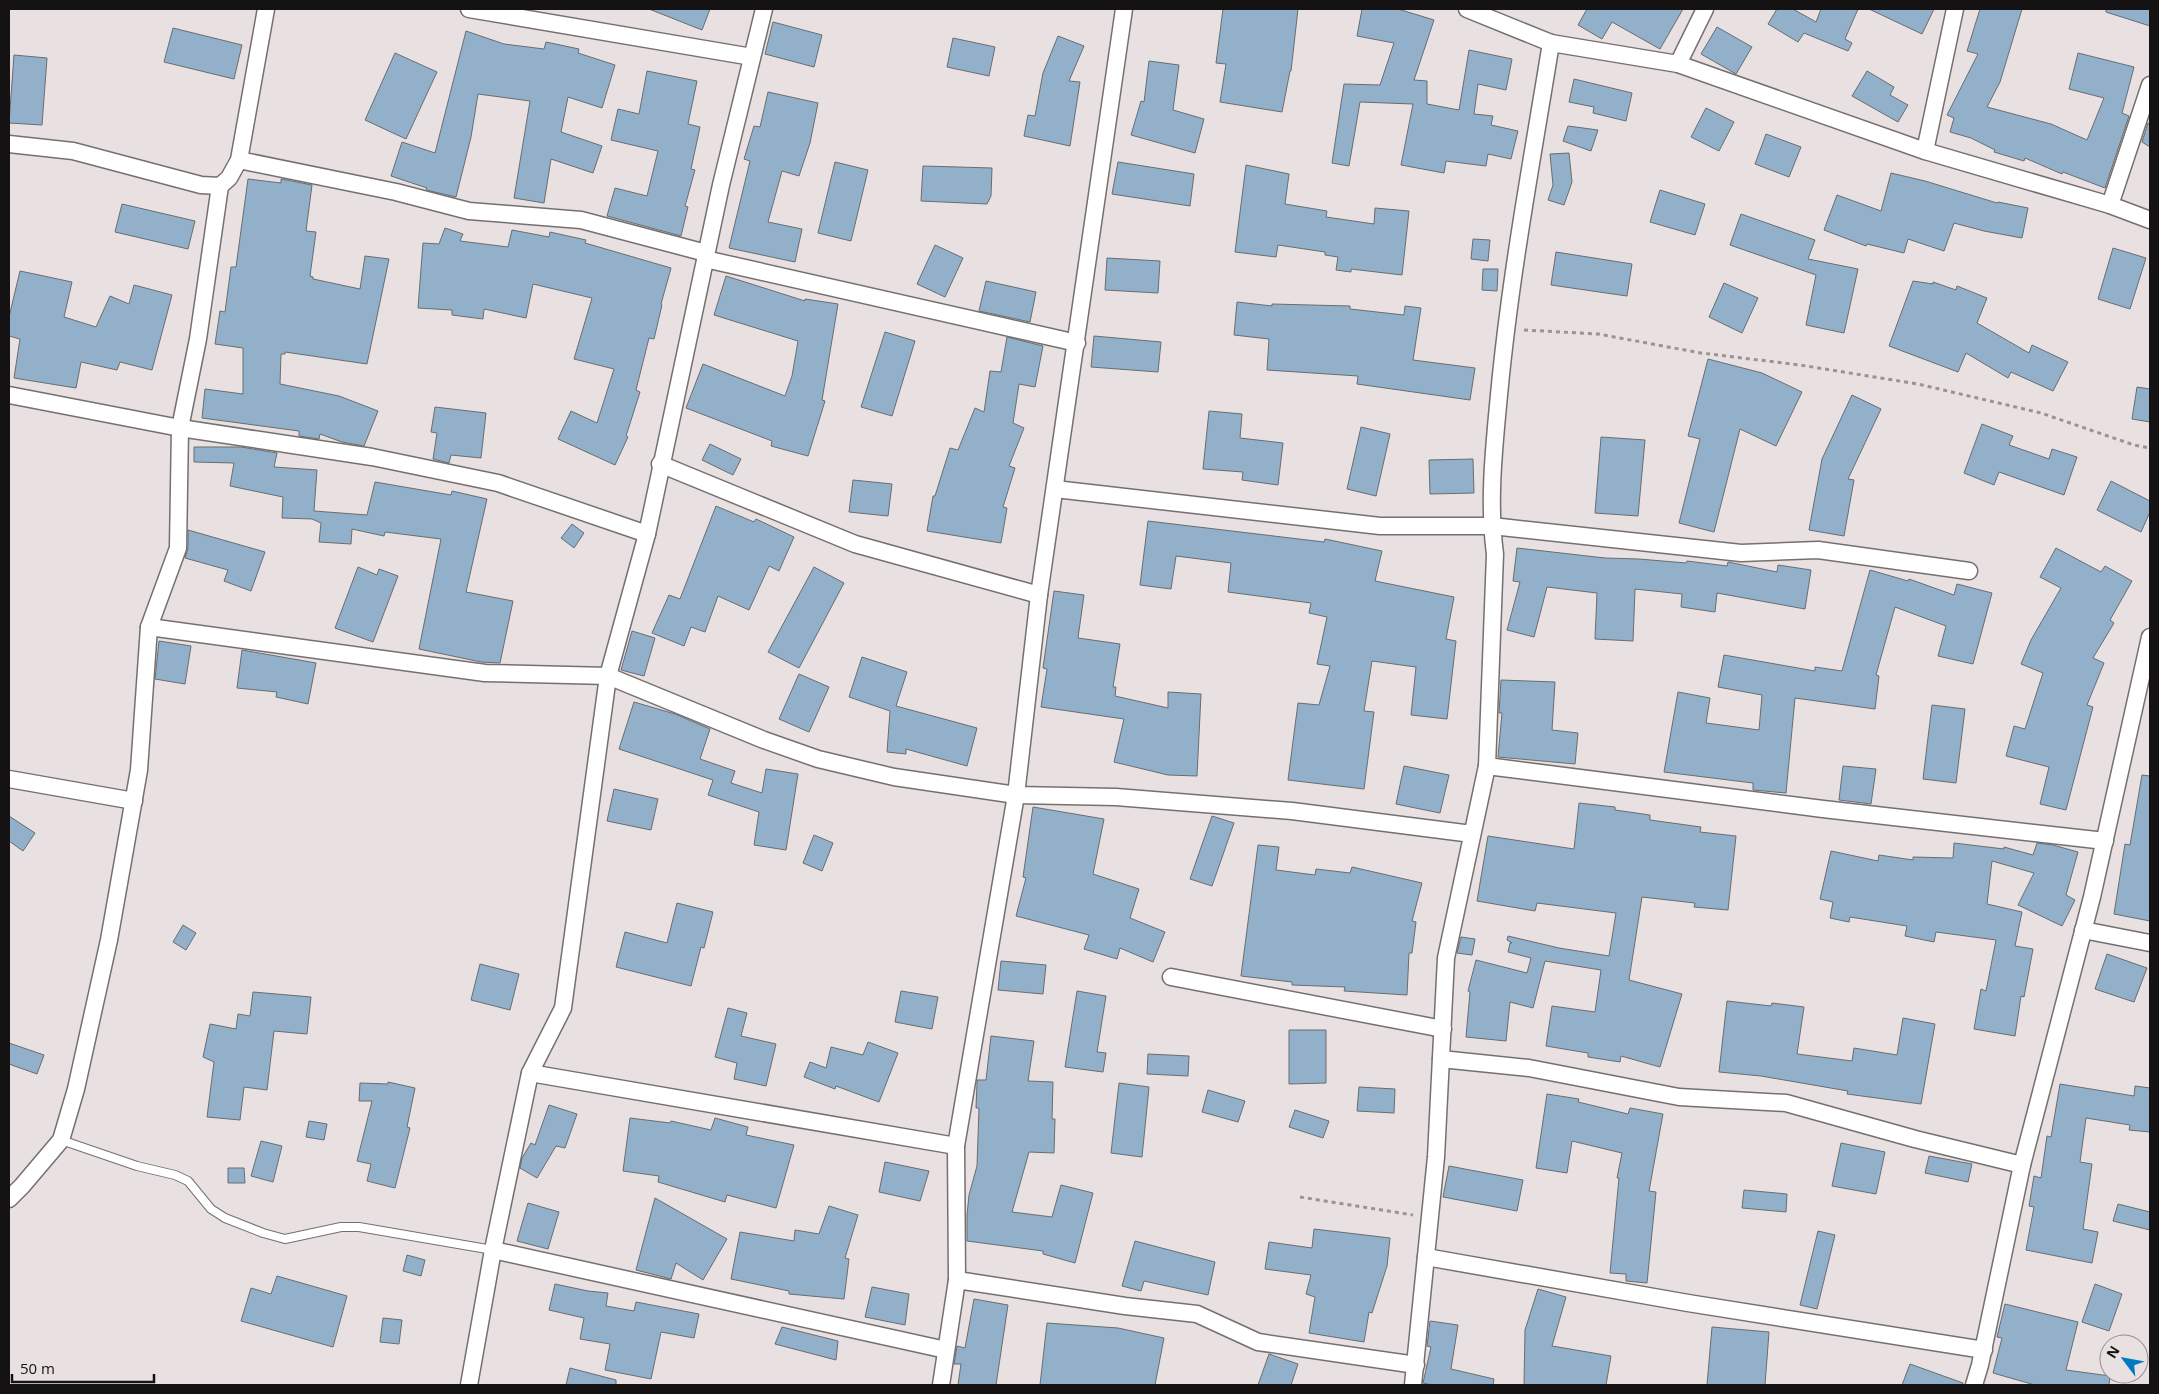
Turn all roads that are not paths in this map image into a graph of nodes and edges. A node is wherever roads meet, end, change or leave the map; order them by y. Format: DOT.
graph roads {
  1 [pos="266,9"];
  2 [pos="469,9"];
  3 [pos="764,9"];
  4 [pos="1124,9"];
  5 [pos="1705,9"];
  6 [pos="1954,9"];
  7 [pos="1475,10"];
  8 [pos="525,13"];
  9 [pos="1551,43"];
  10 [pos="752,57"];
  11 [pos="1678,64"];
  12 [pos="2150,85"];
  13 [pos="9,144"];
  14 [pos="1925,151"];
  15 [pos="239,160"];
  16 [pos="220,186"];
  17 [pos="2110,205"];
  18 [pos="2150,220"];
  19 [pos="706,256"];
  20 [pos="1077,343"];
  21 [pos="9,394"];
  22 [pos="180,428"];
  23 [pos="660,464"];
  24 [pos="1055,489"];
  25 [pos="1492,526"];
  26 [pos="647,534"];
  27 [pos="1969,571"];
  28 [pos="1039,595"];
  29 [pos="149,627"];
  30 [pos="2150,637"];
  31 [pos="608,676"];
  32 [pos="1487,766"];
  33 [pos="9,779"];
  34 [pos="1016,794"];
  35 [pos="134,800"];
  36 [pos="1472,834"];
  37 [pos="2105,840"];
  38 [pos="2083,930"];
  39 [pos="2150,942"];
  40 [pos="1171,977"];
  41 [pos="1443,1029"];
  42 [pos="1441,1059"];
  43 [pos="530,1073"];
  44 [pos="61,1140"];
  45 [pos="956,1146"];
  46 [pos="2022,1165"];
  47 [pos="9,1198"];
  48 [pos="494,1250"];
  49 [pos="1426,1257"];
  50 [pos="957,1280"];
  51 [pos="946,1350"];
  52 [pos="1984,1350"];
  53 [pos="1416,1365"];
  54 [pos="468,1385"];
  55 [pos="941,1385"];
  56 [pos="1413,1385"];
  57 [pos="1974,1385"];
  1 -- 15 [label="street"];
  2 -- 8 [label="street"];
  3 -- 10 [label="street"];
  4 -- 20 [label="street"];
  5 -- 11 [label="street"];
  6 -- 14 [label="street"];
  7 -- 9 [label="street"];
  8 -- 10 [label="street"];
  9 -- 11 [label="street"];
  9 -- 25 [label="street"];
  10 -- 19 [label="street"];
  11 -- 14 [label="street"];
  12 -- 17 [label="street"];
  13 -- 16 [label="street"];
  14 -- 17 [label="street"];
  15 -- 16 [label="street"];
  15 -- 19 [label="street"];
  16 -- 22 [label="street"];
  17 -- 18 [label="street"];
  19 -- 20 [label="street"];
  19 -- 23 [label="street"];
  20 -- 24 [label="street"];
  21 -- 22 [label="street"];
  22 -- 26 [label="street"];
  22 -- 29 [label="street"];
  23 -- 26 [label="street"];
  23 -- 28 [label="street"];
  24 -- 25 [label="street"];
  24 -- 28 [label="street"];
  25 -- 27 [label="street"];
  25 -- 32 [label="street"];
  26 -- 31 [label="street"];
  28 -- 34 [label="street"];
  29 -- 31 [label="street"];
  29 -- 35 [label="street"];
  30 -- 37 [label="street"];
  31 -- 34 [label="street"];
  31 -- 43 [label="street"];
  32 -- 36 [label="street"];
  32 -- 37 [label="street"];
  33 -- 35 [label="street"];
  34 -- 36 [label="street"];
  34 -- 45 [label="street"];
  35 -- 44 [label="street"];
  36 -- 41 [label="street"];
  37 -- 38 [label="street"];
  38 -- 39 [label="street"];
  38 -- 46 [label="street"];
  40 -- 41 [label="street"];
  41 -- 42 [label="street"];
  42 -- 46 [label="street"];
  42 -- 49 [label="street"];
  43 -- 45 [label="street"];
  43 -- 48 [label="street"];
  44 -- 47 [label="street"];
  44 -- 48 [label="lane"];
  45 -- 50 [label="street"];
  46 -- 52 [label="street"];
  48 -- 51 [label="street"];
  48 -- 54 [label="street"];
  49 -- 52 [label="street"];
  49 -- 53 [label="street"];
  50 -- 51 [label="street"];
  50 -- 53 [label="street"];
  51 -- 55 [label="street"];
  52 -- 57 [label="street"];
  53 -- 56 [label="street"];
}
